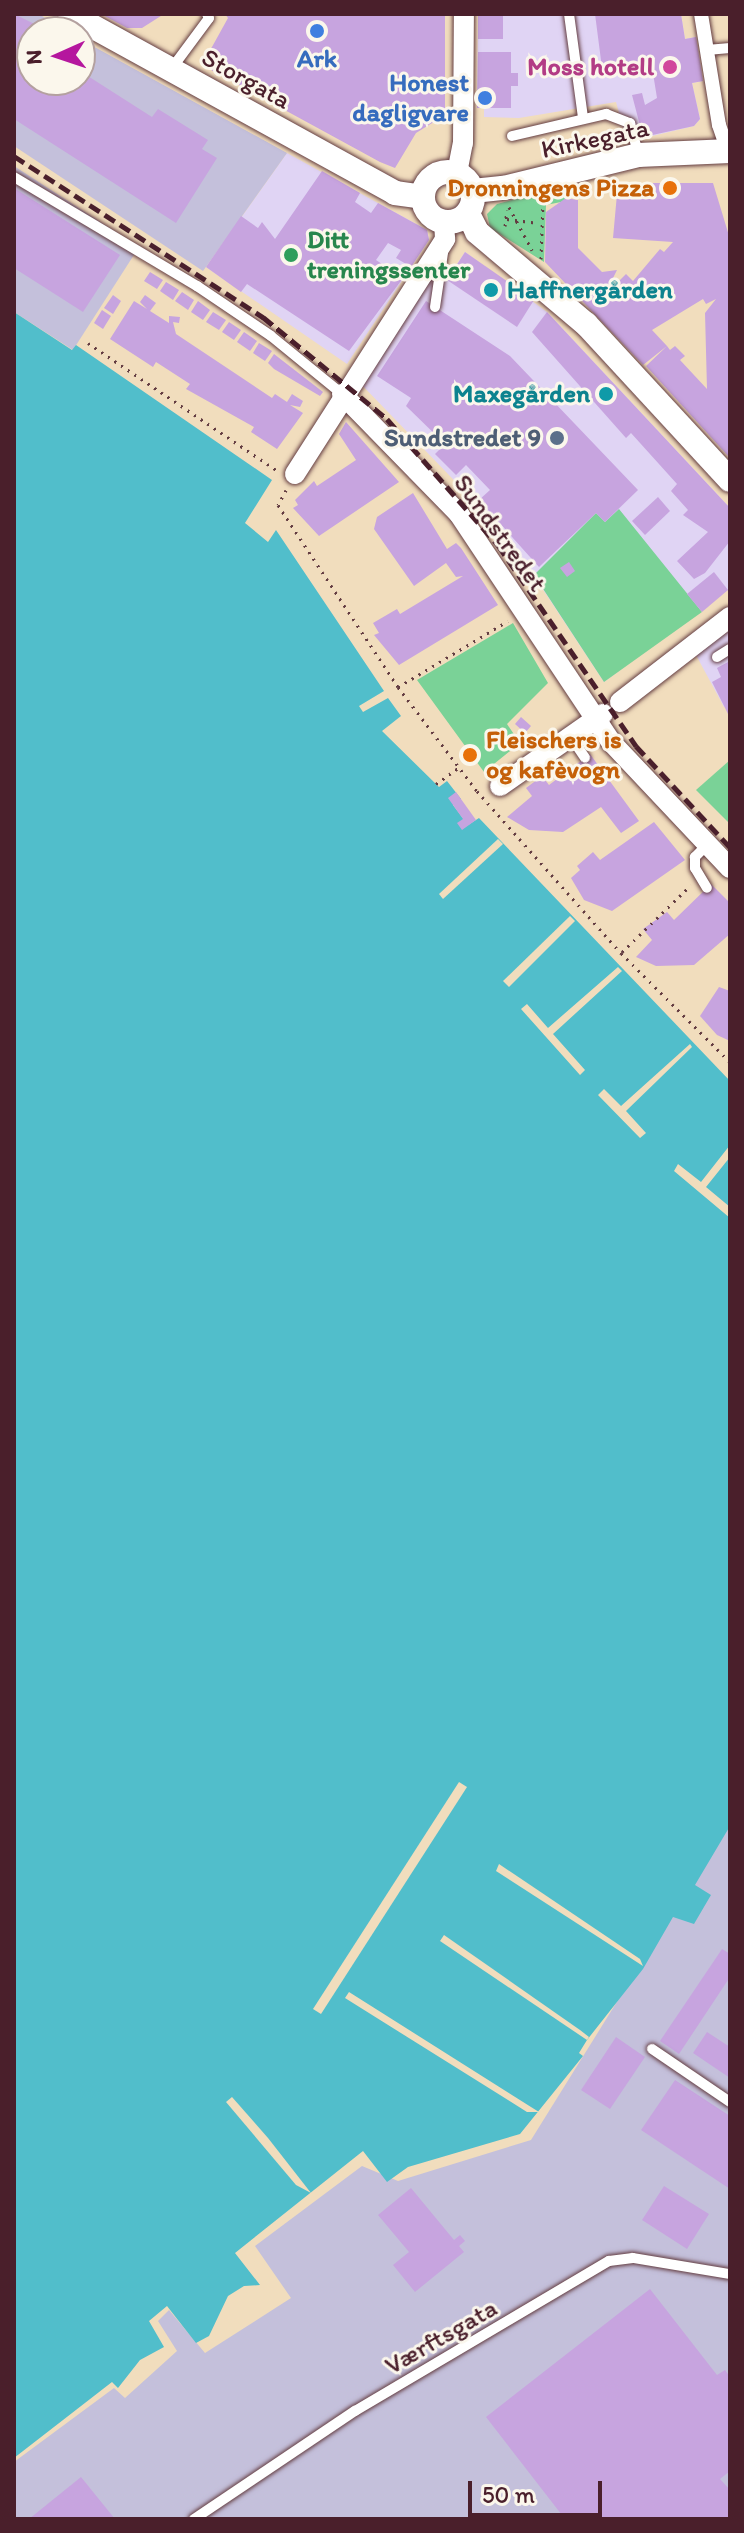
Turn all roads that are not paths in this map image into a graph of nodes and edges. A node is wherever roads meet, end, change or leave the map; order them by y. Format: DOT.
graph roads {
  1 [pos="70,14"];
  2 [pos="207,14"];
  3 [pos="464,14"];
  4 [pos="569,14"];
  5 [pos="701,14"];
  6 [pos="730,48"];
  7 [pos="707,50"];
  8 [pos="170,69"];
  9 [pos="583,117"];
  10 [pos="512,136"];
  11 [pos="729,153"];
  12 [pos="638,155"];
  13 [pos="14,177"];
  14 [pos="466,193"];
  15 [pos="423,197"];
  16 [pos="445,231"];
  17 [pos="435,307"];
  18 [pos="342,394"];
  19 [pos="288,473"];
  20 [pos="730,480"];
  21 [pos="730,618"];
  22 [pos="730,649"];
  23 [pos="717,657"];
  24 [pos="632,696"];
  25 [pos="599,717"];
  26 [pos="571,737"];
  27 [pos="585,758"];
  28 [pos="500,786"];
  29 [pos="706,846"];
  30 [pos="730,868"];
  31 [pos="707,888"];
  32 [pos="652,2049"];
  33 [pos="730,2102"];
  34 [pos="730,2274"];
  35 [pos="207,2514"];
  36 [pos="194,2519"];
  1 -- 8 [label="street, Storgata"];
  2 -- 8 [label="lane"];
  3 -- 14 [label="street"];
  4 -- 9 [label="lane"];
  5 -- 7 [label="street"];
  6 -- 7 [label="lane"];
  7 -- 11 [label="street"];
  8 -- 15 [label="street, Storgata"];
  9 -- 10 [label="lane"];
  9 -- 12 [label="lane"];
  11 -- 12 [label="street, Kirkegata"];
  12 -- 14 [label="street, Kirkegata"];
  13 -- 18 [label="lane"];
  14 -- 15 [label="street"];
  14 -- 16 [label="street"];
  14 -- 20 [label="street"];
  15 -- 16 [label="street"];
  16 -- 17 [label="lane"];
  16 -- 18 [label="street"];
  18 -- 19 [label="street"];
  18 -- 25 [label="street, Sundstredet"];
  21 -- 24 [label="street"];
  22 -- 23 [label="lane"];
  25 -- 26 [label="street"];
  25 -- 29 [label="street, Sundstredet"];
  26 -- 27 [label="lane"];
  26 -- 28 [label="street"];
  29 -- 30 [label="street, Sundstredet"];
  29 -- 31 [label="lane"];
  32 -- 33 [label="lane"];
  34 -- 35 [label="lane, Værftsgata"];
  35 -- 36 [label="lane, Værftsgata"];
}
